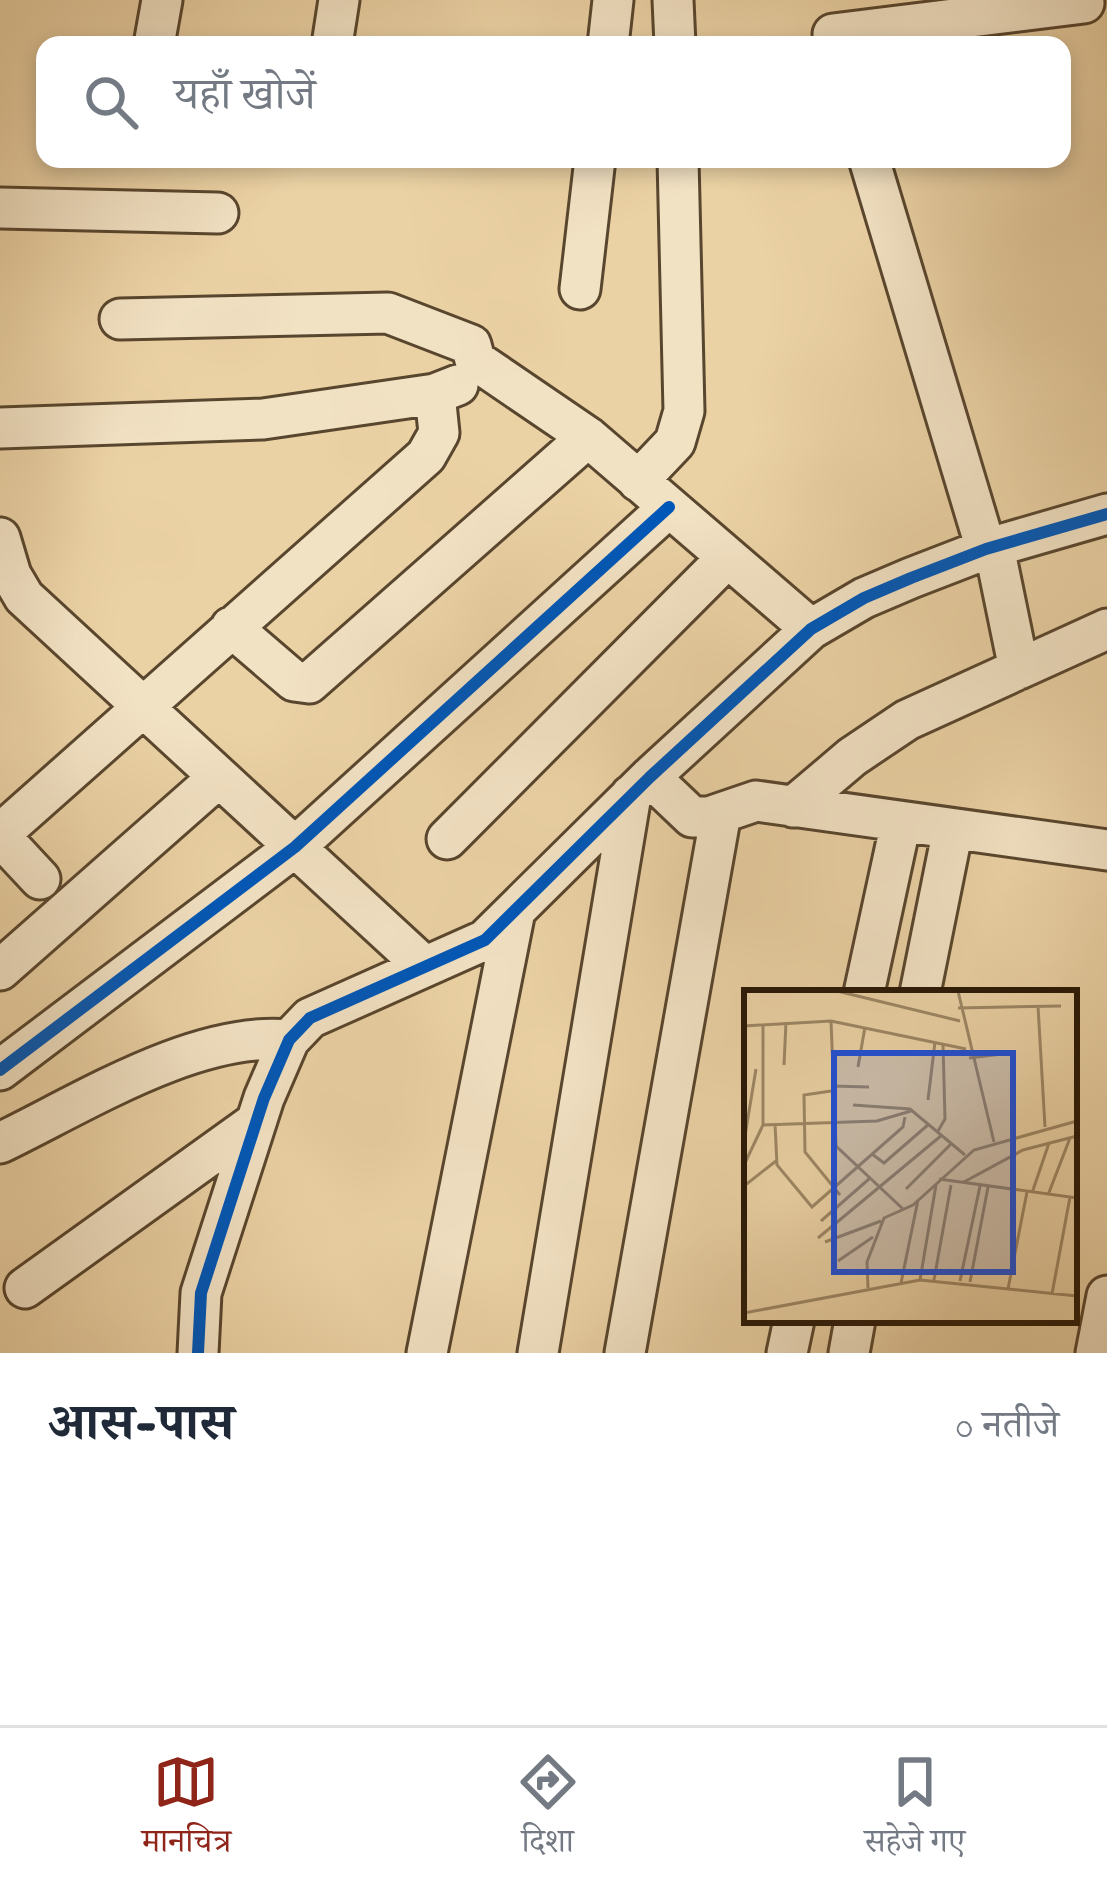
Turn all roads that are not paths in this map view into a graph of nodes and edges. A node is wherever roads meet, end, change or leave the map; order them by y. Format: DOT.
graph roads {
  1 [pos="162,0"];
  2 [pos="339,0"];
  3 [pos="613,0"];
  4 [pos="674,0"];
  5 [pos="1084,3"];
  6 [pos="831,26"];
  7 [pos="156,36"];
  8 [pos="333,36"];
  9 [pos="609,36"];
  10 [pos="675,36"];
  11 [pos="594,168"];
  12 [pos="679,168"];
  13 [pos="872,168"];
  14 [pos="0,208"];
  15 [pos="218,213"];
  16 [pos="580,289"];
  17 [pos="120,320"];
  18 [pos="475,360"];
  19 [pos="435,394"];
  20 [pos="0,428"];
  21 [pos="588,437"];
  22 [pos="638,481"];
  23 [pos="669,508"];
  24 [pos="1107,514"];
  25 [pos="0,538"];
  26 [pos="990,548"];
  27 [pos="727,557"];
  28 [pos="231,627"];
  29 [pos="811,629"];
  30 [pos="1107,629"];
  31 [pos="1019,669"];
  32 [pos="142,706"];
  33 [pos="218,777"];
  34 [pos="641,786"];
  35 [pos="793,807"];
  36 [pos="721,813"];
  37 [pos="901,822"];
  38 [pos="952,829"];
  39 [pos="0,835"];
  40 [pos="447,839"];
  41 [pos="295,847"];
  42 [pos="1107,850"];
  43 [pos="40,879"];
  44 [pos="515,911"];
  45 [pos="424,966"];
  46 [pos="0,970"];
  47 [pos="865,990"];
  48 [pos="921,990"];
  49 [pos="289,1040"];
  50 [pos="0,1070"];
  51 [pos="256,1123"];
  52 [pos="0,1143"];
  53 [pos="25,1288"];
  54 [pos="1107,1296"];
  55 [pos="793,1323"];
  56 [pos="854,1323"];
  57 [pos="198,1353"];
  58 [pos="427,1353"];
  59 [pos="538,1353"];
  60 [pos="625,1353"];
  61 [pos="787,1353"];
  62 [pos="849,1353"];
  63 [pos="1096,1353"];
  1 -- 7 [label="street"];
  2 -- 8 [label="street"];
  3 -- 9 [label="street"];
  4 -- 10 [label="street"];
  5 -- 6 [label="street"];
  11 -- 16 [label="street"];
  12 -- 22 [label="street"];
  13 -- 26 [label="street"];
  14 -- 15 [label="street"];
  17 -- 18 [label="street"];
  18 -- 19 [label="street"];
  18 -- 21 [label="street"];
  19 -- 20 [label="street"];
  19 -- 28 [label="street"];
  21 -- 22 [label="street"];
  21 -- 28 [label="street"];
  22 -- 23 [label="street"];
  23 -- 27 [label="street"];
  23 -- 41 [label="street"];
  24 -- 26 [label="street"];
  25 -- 32 [label="street"];
  26 -- 29 [label="street"];
  26 -- 31 [label="street"];
  27 -- 29 [label="street"];
  27 -- 40 [label="street"];
  28 -- 32 [label="street"];
  29 -- 34 [label="street"];
  30 -- 31 [label="street"];
  31 -- 35 [label="street"];
  32 -- 33 [label="street"];
  32 -- 39 [label="street"];
  33 -- 41 [label="street"];
  33 -- 46 [label="street"];
  34 -- 36 [label="street"];
  34 -- 44 [label="street"];
  34 -- 59 [label="street"];
  35 -- 36 [label="street"];
  35 -- 37 [label="street"];
  36 -- 60 [label="street"];
  37 -- 38 [label="street"];
  37 -- 47 [label="street"];
  38 -- 42 [label="street"];
  38 -- 48 [label="street"];
  39 -- 43 [label="street"];
  41 -- 45 [label="street"];
  41 -- 50 [label="street"];
  44 -- 45 [label="street"];
  44 -- 58 [label="street"];
  45 -- 49 [label="street"];
  49 -- 51 [label="street"];
  49 -- 52 [label="street"];
  51 -- 53 [label="street"];
  51 -- 57 [label="street"];
  54 -- 63 [label="street"];
  55 -- 61 [label="street"];
  56 -- 62 [label="street"];
}
